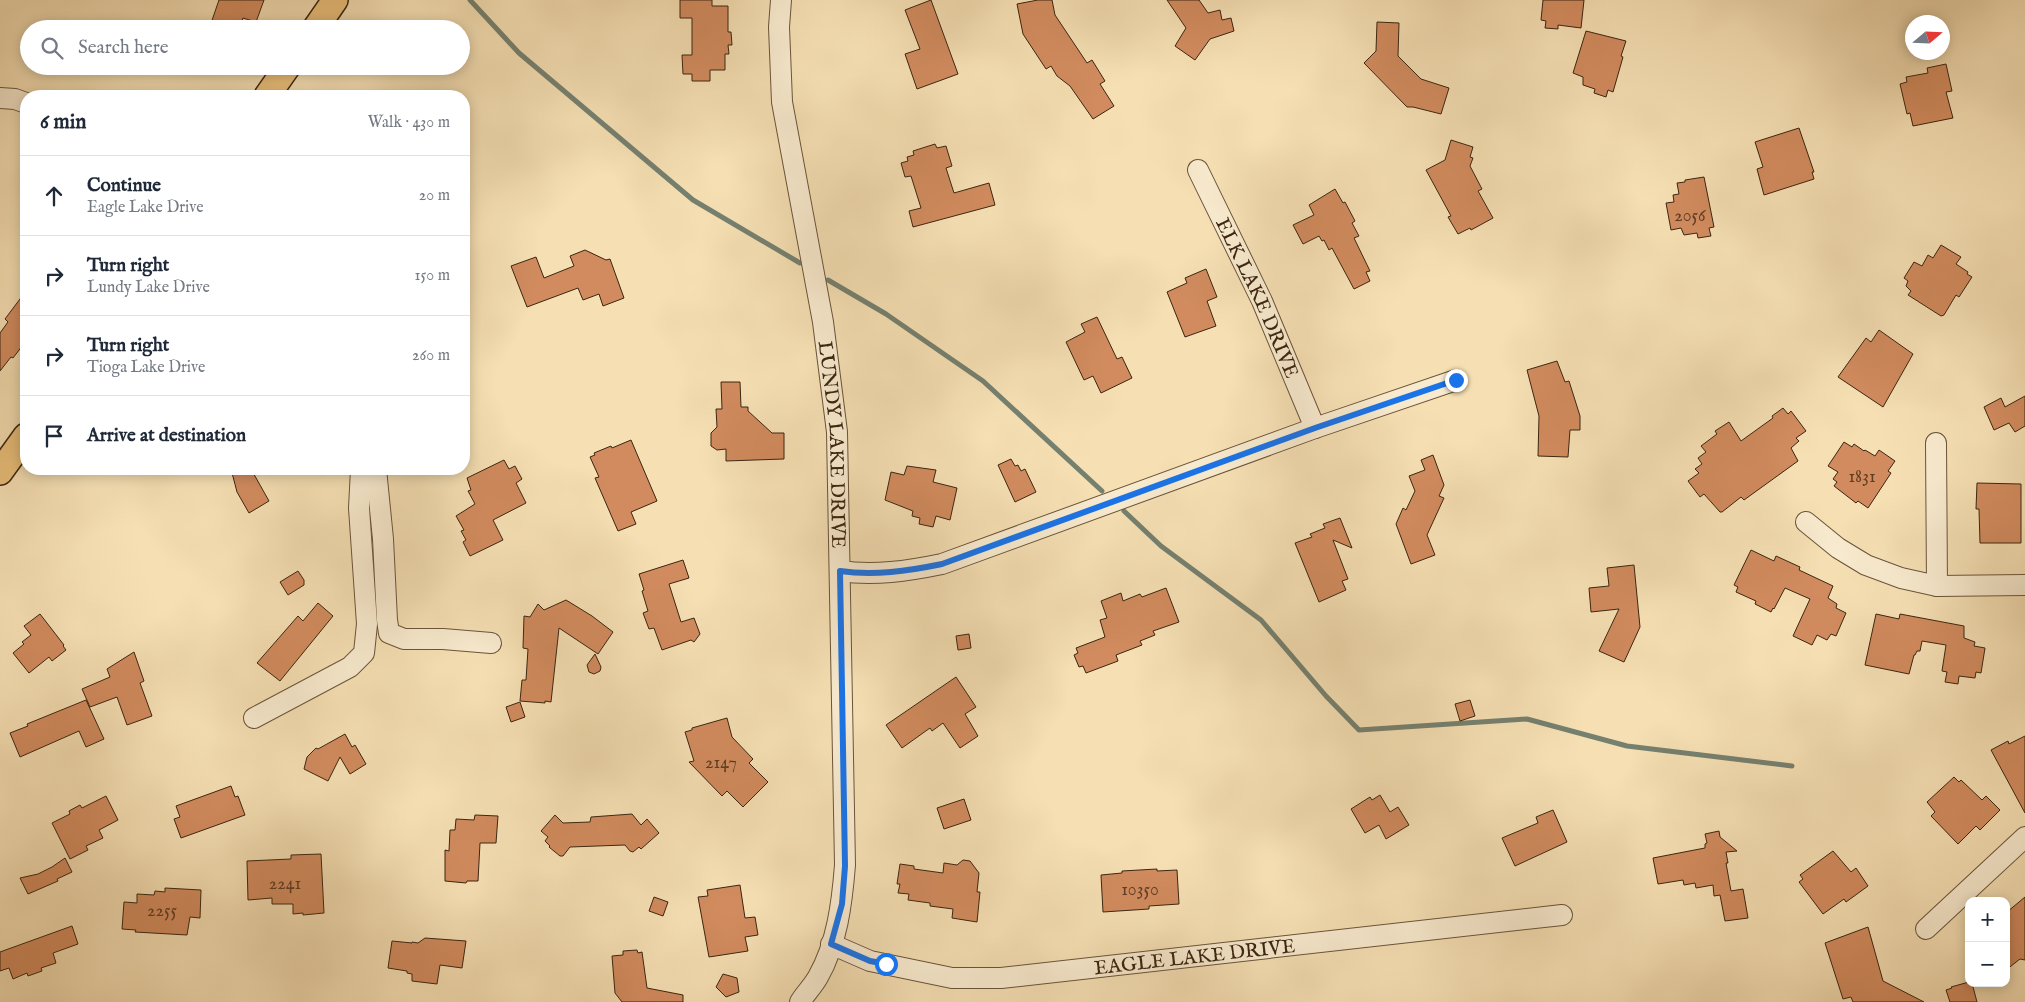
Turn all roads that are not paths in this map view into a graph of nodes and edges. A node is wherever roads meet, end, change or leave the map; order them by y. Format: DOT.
graph roads {
  1 [pos="335,0"];
  2 [pos="781,0"];
  3 [pos="321,20"];
  4 [pos="282,75"];
  5 [pos="271,90"];
  6 [pos="0,98"];
  7 [pos="20,101"];
  8 [pos="1198,170"];
  9 [pos="1456,380"];
  10 [pos="1315,428"];
  11 [pos="1936,443"];
  12 [pos="20,444"];
  13 [pos="0,472"];
  14 [pos="361,475"];
  15 [pos="377,475"];
  16 [pos="1806,522"];
  17 [pos="840,571"];
  18 [pos="2025,585"];
  19 [pos="1938,586"];
  20 [pos="491,643"];
  21 [pos="254,718"];
  22 [pos="2025,837"];
  23 [pos="1562,915"];
  24 [pos="1926,929"];
  25 [pos="831,944"];
  26 [pos="800,1002"];
  1 -- 3 [label="main road"];
  2 -- 17 [label="street, LUNDY LAKE DRIVE"];
  4 -- 5 [label="main road"];
  6 -- 7 [label="street"];
  8 -- 10 [label="street, ELK LAKE DRIVE"];
  9 -- 10 [label="street"];
  10 -- 17 [label="street"];
  11 -- 19 [label="street"];
  12 -- 13 [label="main road"];
  14 -- 21 [label="street"];
  15 -- 20 [label="street"];
  16 -- 19 [label="street"];
  17 -- 25 [label="street, LUNDY LAKE DRIVE"];
  18 -- 19 [label="street"];
  22 -- 24 [label="street"];
  23 -- 25 [label="street, EAGLE LAKE DRIVE"];
  25 -- 26 [label="street, LUNDY LAKE DRIVE"];
}
